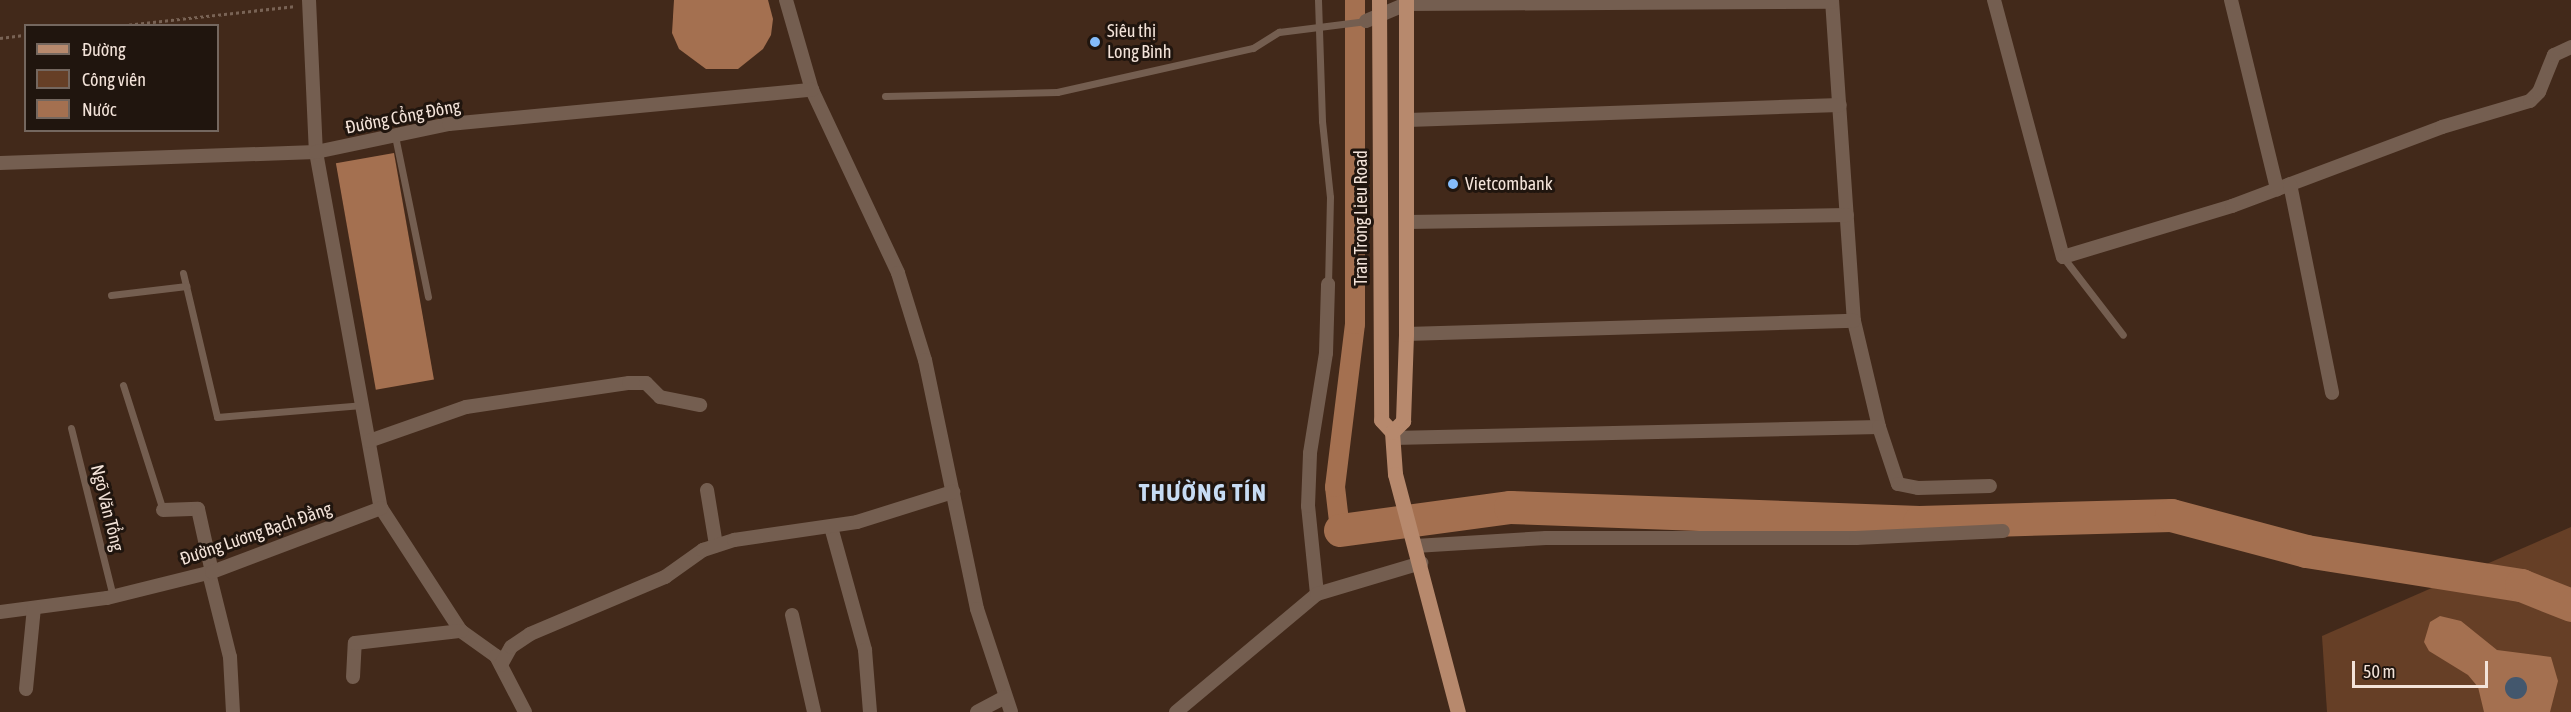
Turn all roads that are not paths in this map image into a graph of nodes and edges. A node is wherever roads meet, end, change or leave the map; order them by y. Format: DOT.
graph roads {
  1 [pos="786,0"];
  2 [pos="1318,0"];
  3 [pos="1994,0"];
  4 [pos="2231,0"];
  5 [pos="1832,1"];
  6 [pos="310,2"];
  7 [pos="1406,2"];
  8 [pos="1375,12"];
  9 [pos="1320,24"];
  10 [pos="2571,47"];
  11 [pos="812,90"];
  12 [pos="885,96"];
  13 [pos="1840,105"];
  14 [pos="1408,120"];
  15 [pos="395,136"];
  16 [pos="316,152"];
  17 [pos="0,163"];
  18 [pos="2284,186"];
  19 [pos="1847,215"];
  20 [pos="1407,222"];
  21 [pos="2064,256"];
  22 [pos="183,273"];
  23 [pos="1328,284"];
  24 [pos="186,286"];
  25 [pos="111,295"];
  26 [pos="428,297"];
  27 [pos="1854,321"];
  28 [pos="1406,334"];
  29 [pos="2124,335"];
  30 [pos="123,385"];
  31 [pos="2332,393"];
  32 [pos="362,405"];
  33 [pos="700,405"];
  34 [pos="1879,427"];
  35 [pos="71,428"];
  36 [pos="1393,435"];
  37 [pos="369,441"];
  38 [pos="1990,486"];
  39 [pos="707,490"];
  40 [pos="953,492"];
  41 [pos="381,508"];
  42 [pos="163,510"];
  43 [pos="831,527"];
  44 [pos="2003,531"];
  45 [pos="716,545"];
  46 [pos="1415,546"];
  47 [pos="1421,563"];
  48 [pos="211,573"];
  49 [pos="1317,594"];
  50 [pos="113,596"];
  51 [pos="34,608"];
  52 [pos="0,612"];
  53 [pos="792,615"];
  54 [pos="461,631"];
  55 [pos="501,665"];
  56 [pos="353,677"];
  57 [pos="26,689"];
  58 [pos="1005,697"];
  59 [pos="232,712"];
  60 [pos="525,712"];
  61 [pos="814,712"];
  62 [pos="870,712"];
  63 [pos="977,712"];
  64 [pos="1011,712"];
  65 [pos="1176,712"];
  66 [pos="1458,712"];
  1 -- 11 [label="street"];
  2 -- 9 [label="lane"];
  3 -- 21 [label="street"];
  4 -- 18 [label="street"];
  5 -- 7 [label="street"];
  5 -- 13 [label="street"];
  6 -- 16 [label="street"];
  7 -- 8 [label="street"];
  7 -- 14 [label="main road, Tran Trong Lieu Road"];
  8 -- 9 [label="lane"];
  8 -- 36 [label="main road, Tran Trong Lieu Road"];
  9 -- 12 [label="lane"];
  9 -- 23 [label="lane"];
  10 -- 18 [label="street"];
  11 -- 15 [label="street, Đường Cổng Đông"];
  11 -- 40 [label="street"];
  13 -- 14 [label="street"];
  13 -- 19 [label="street"];
  14 -- 20 [label="main road, Tran Trong Lieu Road"];
  15 -- 16 [label="street, Đường Cổng Đông"];
  15 -- 26 [label="lane"];
  16 -- 17 [label="street, Đường Cổng Đông"];
  16 -- 32 [label="street"];
  18 -- 21 [label="street"];
  18 -- 31 [label="street"];
  19 -- 20 [label="street"];
  19 -- 27 [label="street"];
  20 -- 28 [label="main road, Tran Trong Lieu Road"];
  21 -- 29 [label="lane"];
  22 -- 24 [label="lane"];
  23 -- 49 [label="street"];
  24 -- 25 [label="lane"];
  24 -- 32 [label="lane"];
  27 -- 28 [label="street"];
  27 -- 34 [label="street"];
  28 -- 36 [label="main road, Tran Trong Lieu Road"];
  30 -- 42 [label="lane"];
  32 -- 37 [label="street"];
  33 -- 37 [label="street"];
  34 -- 36 [label="street"];
  34 -- 38 [label="street"];
  35 -- 50 [label="lane, Ngõ Văn Tổng"];
  36 -- 46 [label="main road, Tran Trong Lieu Road"];
  37 -- 41 [label="street"];
  39 -- 45 [label="street"];
  40 -- 43 [label="street"];
  40 -- 58 [label="street"];
  41 -- 48 [label="street, Đường Lương Bạch Đằng"];
  41 -- 54 [label="street"];
  42 -- 48 [label="street"];
  43 -- 45 [label="street"];
  43 -- 62 [label="street"];
  44 -- 46 [label="street"];
  45 -- 55 [label="street"];
  46 -- 47 [label="main road, Tran Trong Lieu Road"];
  47 -- 49 [label="street"];
  47 -- 66 [label="main road, Tran Trong Lieu Road"];
  48 -- 50 [label="street, Đường Lương Bạch Đằng"];
  48 -- 59 [label="street"];
  49 -- 65 [label="street"];
  50 -- 51 [label="street, Đường Lương Bạch Đằng"];
  51 -- 52 [label="street, Đường Lương Bạch Đằng"];
  51 -- 57 [label="street"];
  53 -- 61 [label="street"];
  54 -- 55 [label="street"];
  54 -- 56 [label="street"];
  55 -- 60 [label="street"];
  58 -- 63 [label="street"];
  58 -- 64 [label="street"];
}
